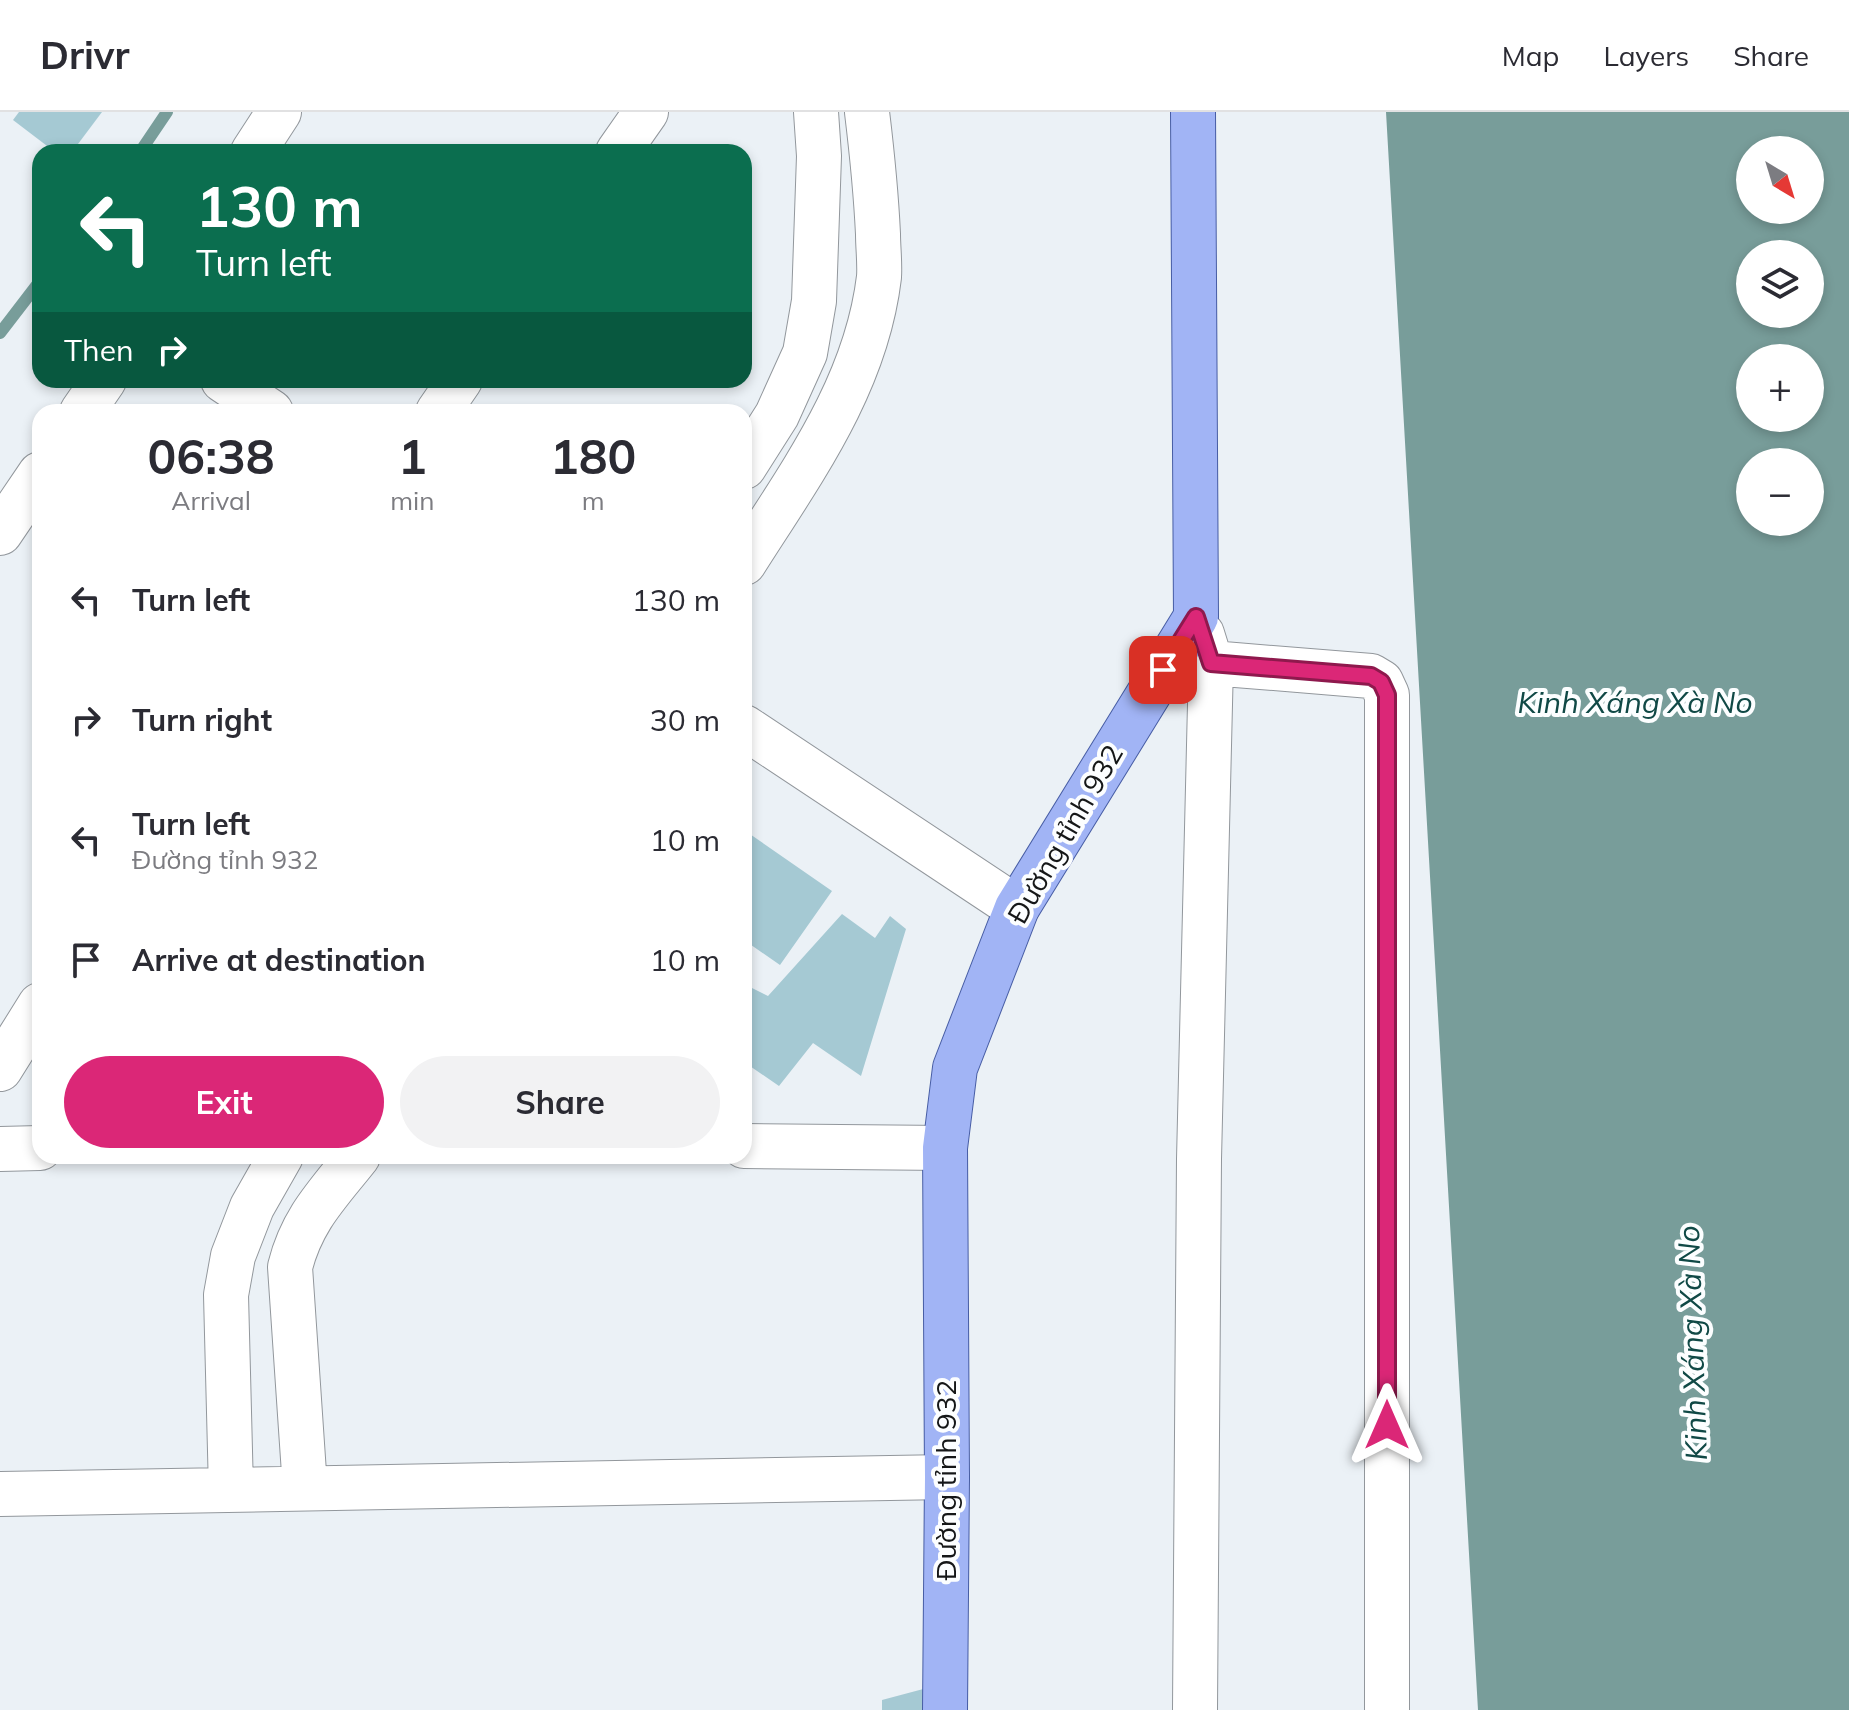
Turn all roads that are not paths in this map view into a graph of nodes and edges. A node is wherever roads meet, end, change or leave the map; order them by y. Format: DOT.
graph roads {
  1 [pos="279,112"];
  2 [pos="646,112"];
  3 [pos="816,112"];
  4 [pos="867,112"];
  5 [pos="1193,112"];
  6 [pos="258,144"];
  7 [pos="624,144"];
  8 [pos="235,388"];
  9 [pos="259,404"];
  10 [pos="752,454"];
  11 [pos="32,486"];
  12 [pos="0,533"];
  13 [pos="752,550"];
  14 [pos="1196,617"];
  15 [pos="1211,663"];
  16 [pos="752,732"];
  17 [pos="1017,908"];
  18 [pos="32,1018"];
  19 [pos="0,1069"];
  20 [pos="752,1146"];
  21 [pos="32,1148"];
  22 [pos="945,1148"];
  23 [pos="0,1149"];
  24 [pos="276,1164"];
  25 [pos="352,1164"];
  26 [pos="947,1477"];
  27 [pos="305,1488"];
  28 [pos="231,1490"];
  29 [pos="0,1494"];
  30 [pos="945,1710"];
  31 [pos="1195,1710"];
  32 [pos="1387,1710"];
  1 -- 6 [label="street"];
  2 -- 7 [label="street"];
  3 -- 10 [label="street"];
  4 -- 13 [label="street"];
  5 -- 14 [label="main road"];
  8 -- 9 [label="street"];
  11 -- 12 [label="street"];
  14 -- 15 [label="street"];
  14 -- 17 [label="main road, Đường tỉnh 932"];
  15 -- 31 [label="street"];
  15 -- 32 [label="street"];
  16 -- 17 [label="street"];
  17 -- 22 [label="main road, Đường tỉnh 932"];
  18 -- 19 [label="street"];
  20 -- 22 [label="street"];
  21 -- 23 [label="street"];
  22 -- 26 [label="main road, Đường tỉnh 932"];
  24 -- 28 [label="street"];
  25 -- 27 [label="street"];
  26 -- 27 [label="street"];
  26 -- 30 [label="main road, Đường tỉnh 932"];
  27 -- 28 [label="street"];
  28 -- 29 [label="street"];
}
